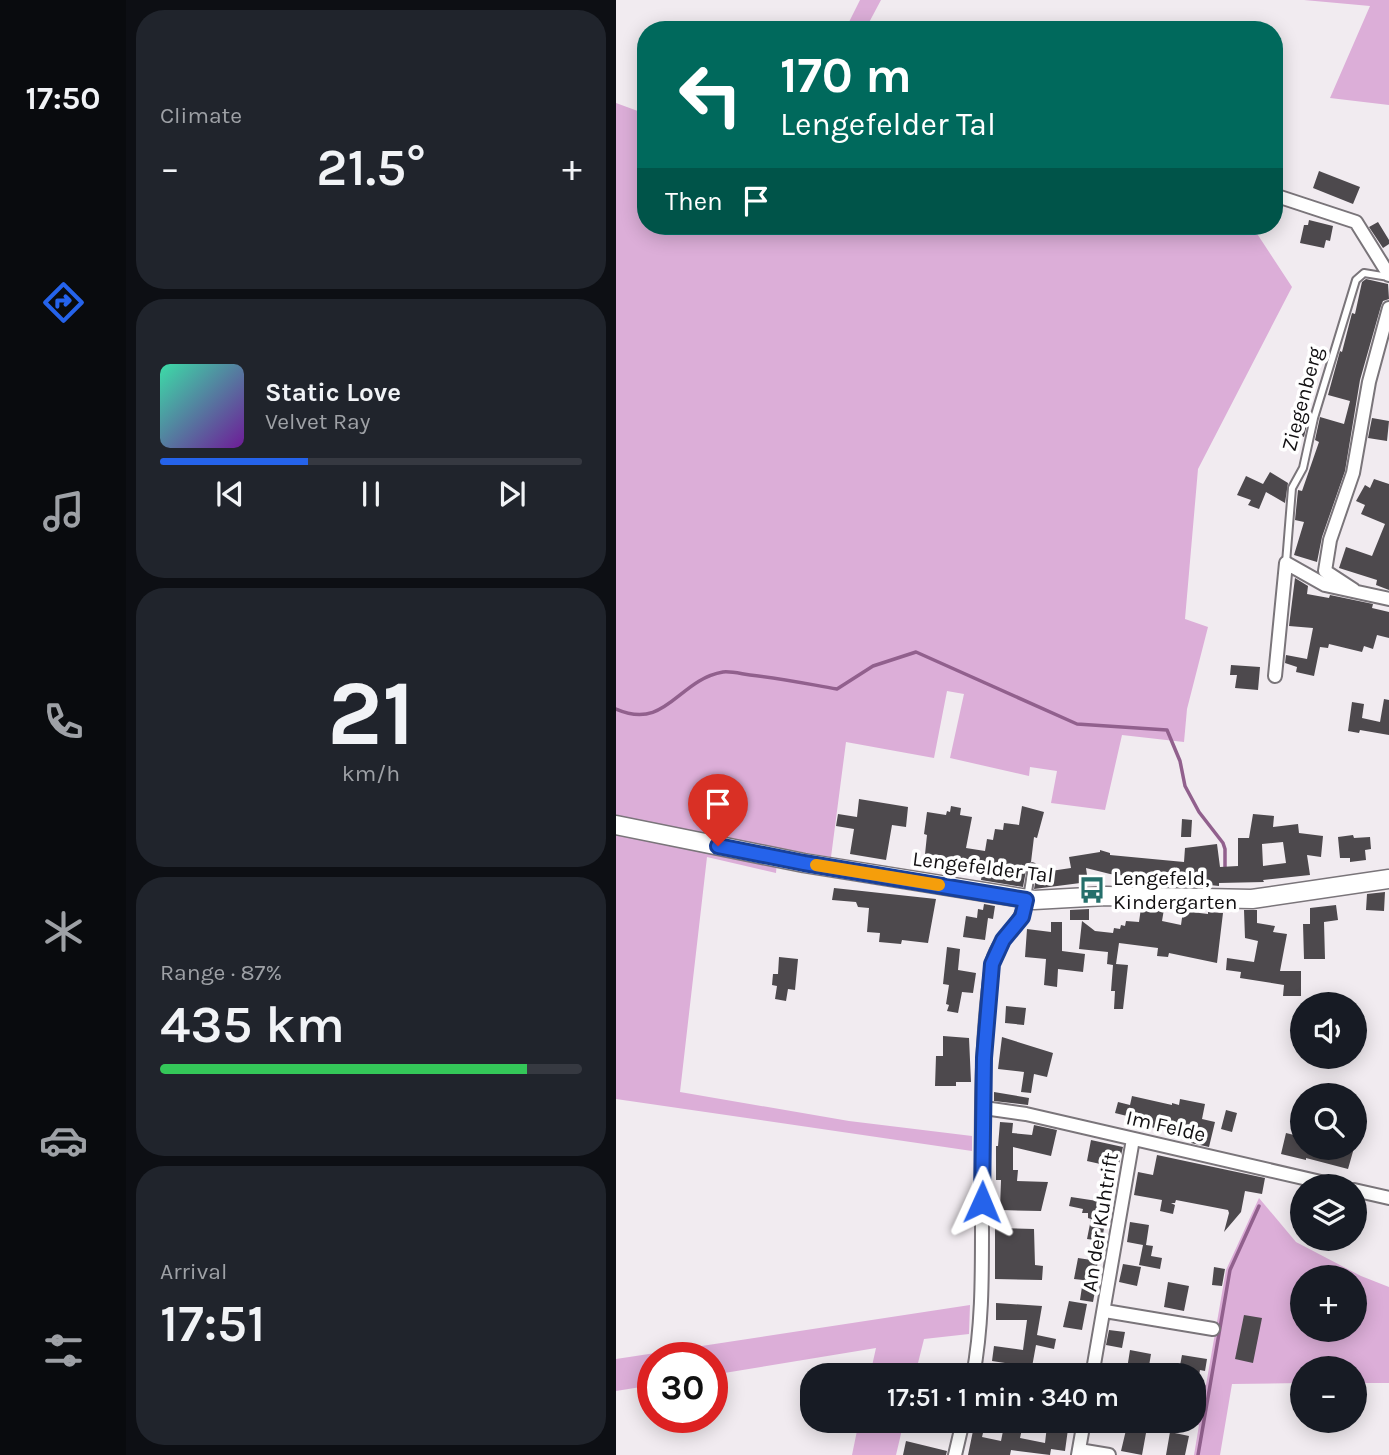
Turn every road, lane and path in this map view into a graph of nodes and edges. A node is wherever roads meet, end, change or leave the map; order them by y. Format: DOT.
graph roads {
  1 [pos="1283,198"];
  2 [pos="1389,276"];
  3 [pos="1389,308"];
  4 [pos="1286,563"];
  5 [pos="1354,590"];
  6 [pos="1389,599"];
  7 [pos="1275,676"];
  8 [pos="616,825"];
  9 [pos="1032,867"];
  10 [pos="1389,879"];
  11 [pos="1026,900"];
  12 [pos="984,1108"];
  13 [pos="1133,1139"];
  14 [pos="1290,1175"];
  15 [pos="1367,1193"];
  16 [pos="1389,1198"];
  17 [pos="1105,1311"];
  18 [pos="1213,1329"];
  19 [pos="975,1363"];
  20 [pos="1095,1363"];
  21 [pos="960,1433"];
  22 [pos="1082,1433"];
  23 [pos="1079,1452"];
  24 [pos="955,1455"];
  25 [pos="1109,1455"];
  1 -- 2 [label="street, Ziegenberg"];
  2 -- 4 [label="lane, Ziegenberg"];
  3 -- 5 [label="street"];
  4 -- 5 [label="street"];
  4 -- 7 [label="street, Ziegenberg"];
  5 -- 6 [label="street"];
  8 -- 11 [label="street, Lengefelder Tal"];
  9 -- 11 [label="lane"];
  10 -- 11 [label="street, Lengefelder Tal"];
  11 -- 12 [label="street"];
  12 -- 13 [label="street, Im Felde"];
  12 -- 19 [label="street"];
  13 -- 14 [label="street, Im Felde"];
  13 -- 17 [label="street, An der Kuhtrift"];
  15 -- 16 [label="street"];
  17 -- 18 [label="street, An der Kuhtrift"];
  17 -- 20 [label="street, An der Kuhtrift"];
  21 -- 24 [label="street"];
  22 -- 23 [label="street"];
  23 -- 25 [label="street"];
}
